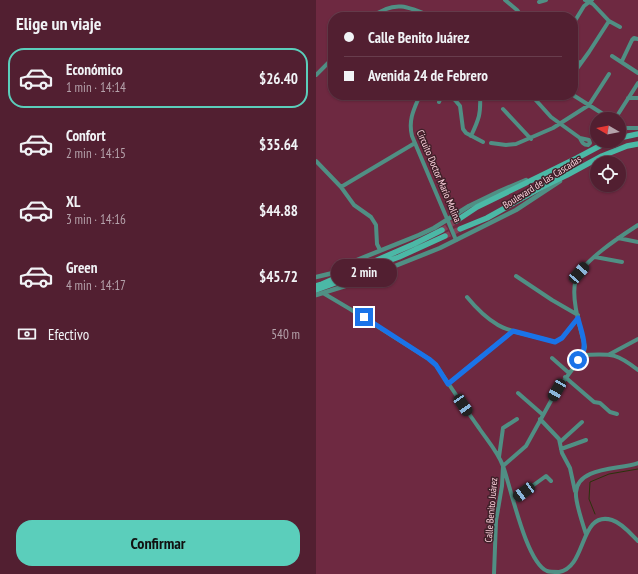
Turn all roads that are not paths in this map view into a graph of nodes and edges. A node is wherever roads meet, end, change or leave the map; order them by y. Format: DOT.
graph roads {
  1 [pos="505,0"];
  2 [pos="546,0"];
  3 [pos="587,0"];
  4 [pos="539,3"];
  5 [pos="378,12"];
  6 [pos="421,12"];
  7 [pos="518,12"];
  8 [pos="578,16"];
  9 [pos="609,21"];
  10 [pos="620,27"];
  11 [pos="636,38"];
  12 [pos="612,56"];
  13 [pos="581,62"];
  14 [pos="622,62"];
  15 [pos="578,63"];
  16 [pos="328,64"];
  17 [pos="578,67"];
  18 [pos="638,73"];
  19 [pos="609,74"];
  20 [pos="316,75"];
  21 [pos="638,83"];
  22 [pos="578,97"];
  23 [pos="628,98"];
  24 [pos="638,98"];
  25 [pos="418,100"];
  26 [pos="455,100"];
  27 [pos="480,100"];
  28 [pos="536,100"];
  29 [pos="589,105"];
  30 [pos="503,109"];
  31 [pos="600,112"];
  32 [pos="619,112"];
  33 [pos="560,123"];
  34 [pos="626,128"];
  35 [pos="638,128"];
  36 [pos="638,134"];
  37 [pos="471,136"];
  38 [pos="626,137"];
  39 [pos="580,138"];
  40 [pos="530,139"];
  41 [pos="483,142"];
  42 [pos="414,143"];
  43 [pos="490,143"];
  44 [pos="638,144"];
  45 [pos="595,148"];
  46 [pos="316,160"];
  47 [pos="548,172"];
  48 [pos="567,175"];
  49 [pos="341,187"];
  50 [pos="448,219"];
  51 [pos="456,221"];
  52 [pos="638,225"];
  53 [pos="460,229"];
  54 [pos="442,230"];
  55 [pos="445,236"];
  56 [pos="618,238"];
  57 [pos="456,240"];
  58 [pos="638,242"];
  59 [pos="380,250"];
  60 [pos="595,257"];
  61 [pos="622,262"];
  62 [pos="516,276"];
  63 [pos="316,277"];
  64 [pos="316,286"];
  65 [pos="323,288"];
  66 [pos="316,290"];
  67 [pos="316,295"];
  68 [pos="467,298"];
  69 [pos="578,317"];
  70 [pos="513,331"];
  71 [pos="638,339"];
  72 [pos="610,354"];
  73 [pos="583,355"];
  74 [pos="552,358"];
  75 [pos="638,370"];
  76 [pos="569,373"];
  77 [pos="565,377"];
  78 [pos="448,384"];
  79 [pos="518,393"];
  80 [pos="542,414"];
  81 [pos="617,414"];
  82 [pos="517,419"];
  83 [pos="540,419"];
  84 [pos="582,422"];
  85 [pos="586,440"];
  86 [pos="560,442"];
  87 [pos="560,449"];
  88 [pos="499,457"];
  89 [pos="638,463"];
  90 [pos="503,466"];
  91 [pos="551,481"];
  92 [pos="576,493"];
  93 [pos="513,500"];
  94 [pos="586,534"];
  95 [pos="638,541"];
  96 [pos="494,574"];
  1 -- 7 [label="street"];
  2 -- 4 [label="street"];
  3 -- 8 [label="street"];
  3 -- 9 [label="street"];
  5 -- 6 [label="street"];
  9 -- 10 [label="street"];
  9 -- 13 [label="street"];
  11 -- 14 [label="street"];
  12 -- 14 [label="street"];
  13 -- 15 [label="street"];
  13 -- 17 [label="street"];
  14 -- 18 [label="street"];
  16 -- 20 [label="street"];
  19 -- 29 [label="street"];
  21 -- 23 [label="street"];
  22 -- 29 [label="street"];
  23 -- 24 [label="street"];
  23 -- 32 [label="street"];
  25 -- 42 [label="street, Circuito Doctor Mario Molina"];
  26 -- 37 [label="street"];
  27 -- 37 [label="street"];
  28 -- 33 [label="street"];
  29 -- 31 [label="street"];
  29 -- 33 [label="street"];
  30 -- 40 [label="street"];
  33 -- 39 [label="street"];
  33 -- 40 [label="street"];
  34 -- 35 [label="street"];
  36 -- 38 [label="main road"];
  37 -- 41 [label="street"];
  40 -- 43 [label="street"];
  42 -- 49 [label="street"];
  42 -- 50 [label="street, Circuito Doctor Mario Molina"];
  44 -- 48 [label="main road, Boulevard de las Cascadas"];
  45 -- 47 [label="main road, Boulevard de las Cascadas"];
  46 -- 49 [label="street"];
  47 -- 50 [label="street, Boulevard de las Cascadas"];
  47 -- 51 [label="main road"];
  48 -- 53 [label="main road"];
  48 -- 57 [label="street, Boulevard de las Cascadas"];
  49 -- 59 [label="street"];
  50 -- 57 [label="street, Circuito Doctor Mario Molina"];
  50 -- 59 [label="street, Boulevard de las Cascadas"];
  52 -- 56 [label="street"];
  54 -- 65 [label="main road"];
  55 -- 65 [label="main road"];
  56 -- 58 [label="street"];
  56 -- 60 [label="street"];
  57 -- 65 [label="street, Boulevard de las Cascadas"];
  59 -- 63 [label="street, Boulevard de las Cascadas"];
  60 -- 61 [label="street"];
  60 -- 69 [label="street"];
  62 -- 69 [label="street"];
  64 -- 65 [label="main road"];
  65 -- 66 [label="main road"];
  65 -- 67 [label="street, Boulevard de las Cascadas"];
  65 -- 78 [label="street"];
  68 -- 70 [label="street"];
  69 -- 70 [label="street"];
  69 -- 73 [label="street"];
  70 -- 78 [label="street"];
  71 -- 72 [label="street"];
  72 -- 73 [label="street"];
  72 -- 75 [label="street"];
  73 -- 76 [label="street, Calle Benito Juárez"];
  74 -- 76 [label="street"];
  76 -- 77 [label="street, Calle Benito Juárez"];
  77 -- 80 [label="street, Calle Benito Juárez"];
  77 -- 81 [label="street"];
  78 -- 88 [label="street"];
  79 -- 80 [label="street"];
  80 -- 83 [label="street, Calle Benito Juárez"];
  82 -- 88 [label="street"];
  83 -- 86 [label="street"];
  83 -- 90 [label="street, Calle Benito Juárez"];
  84 -- 86 [label="street"];
  85 -- 87 [label="street"];
  86 -- 87 [label="street"];
  87 -- 92 [label="street"];
  88 -- 90 [label="street"];
  89 -- 92 [label="street"];
  90 -- 93 [label="street"];
  90 -- 96 [label="street, Calle Benito Juárez"];
  91 -- 93 [label="street"];
  92 -- 94 [label="street"];
  93 -- 94 [label="street"];
  94 -- 95 [label="street"];
}
